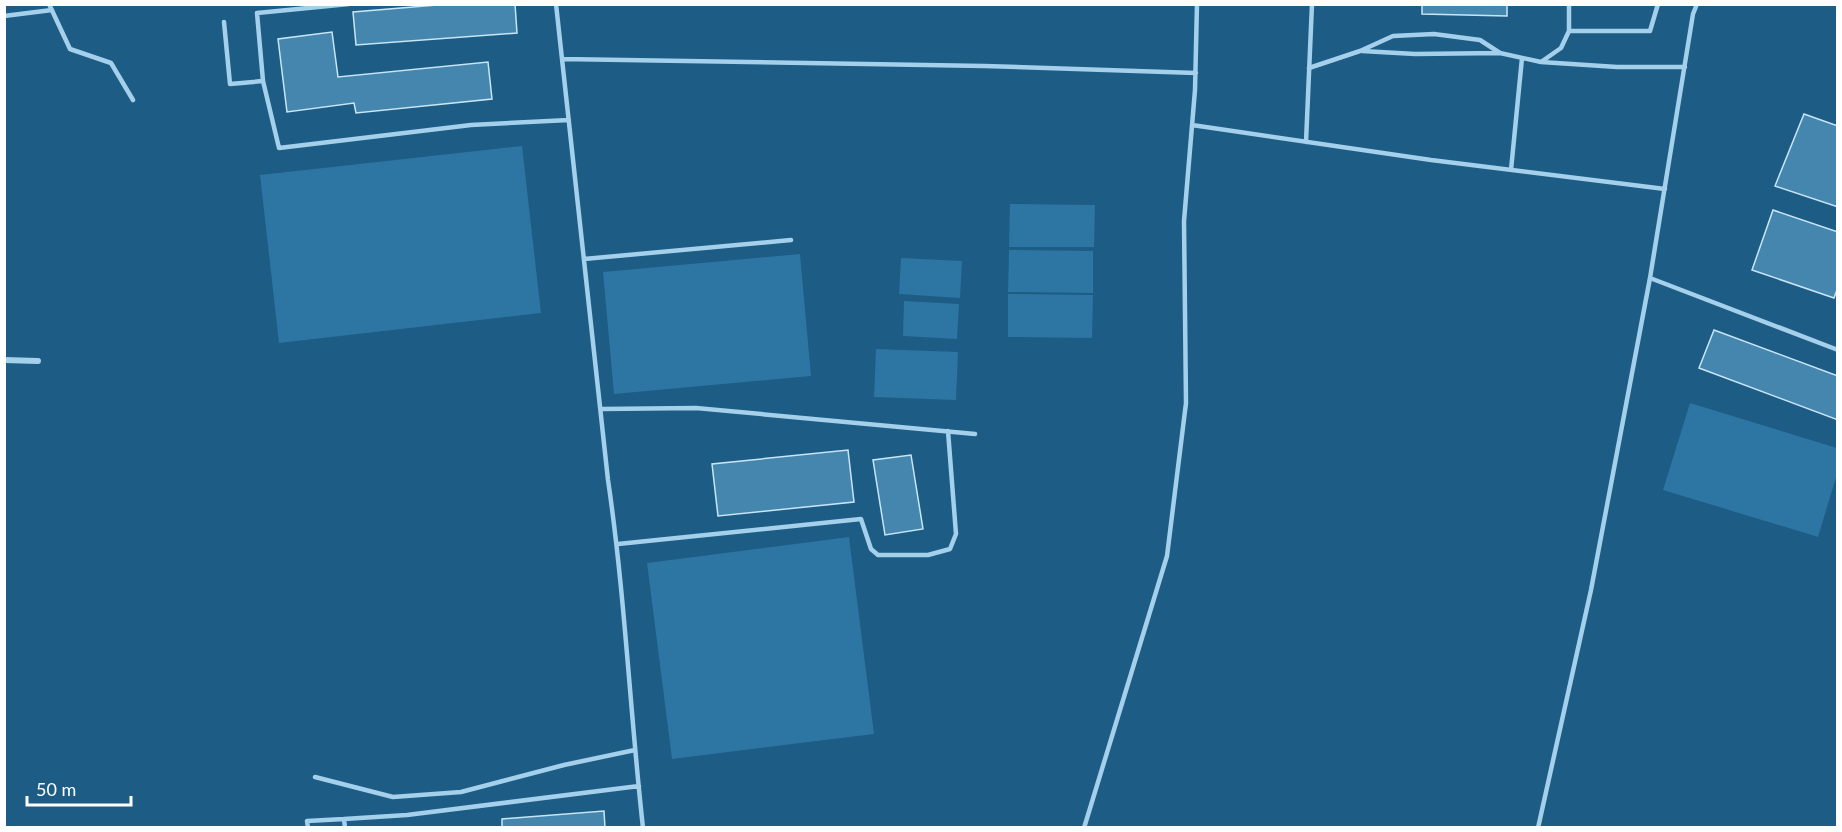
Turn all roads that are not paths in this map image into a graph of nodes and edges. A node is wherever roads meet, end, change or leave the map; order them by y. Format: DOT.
graph roads {
  1 [pos="349,4"];
  2 [pos="556,4"];
  3 [pos="1197,4"];
  4 [pos="1311,4"];
  5 [pos="1569,4"];
  6 [pos="1658,4"];
  7 [pos="1697,4"];
  8 [pos="50,7"];
  9 [pos="4,16"];
  10 [pos="224,22"];
  11 [pos="1569,31"];
  12 [pos="1360,51"];
  13 [pos="1500,53"];
  14 [pos="1521,58"];
  15 [pos="562,59"];
  16 [pos="1541,62"];
  17 [pos="1684,67"];
  18 [pos="1309,68"];
  19 [pos="1196,73"];
  20 [pos="263,81"];
  21 [pos="133,100"];
  22 [pos="569,120"];
  23 [pos="1192,125"];
  24 [pos="1306,142"];
  25 [pos="1511,170"];
  26 [pos="1665,189"];
  27 [pos="791,240"];
  28 [pos="584,259"];
  29 [pos="1650,278"];
  30 [pos="1838,350"];
  31 [pos="4,360"];
  32 [pos="38,361"];
  33 [pos="601,409"];
  34 [pos="948,431"];
  35 [pos="975,434"];
  36 [pos="618,544"];
  37 [pos="635,750"];
  38 [pos="315,777"];
  39 [pos="639,786"];
  40 [pos="344,819"];
  41 [pos="308,828"];
  42 [pos="345,828"];
  43 [pos="643,828"];
  44 [pos="1084,828"];
  45 [pos="1538,828"];
  1 -- 20 [label="lane"];
  2 -- 15 [label="lane"];
  3 -- 19 [label="lane"];
  4 -- 18 [label="lane"];
  5 -- 11 [label="lane"];
  6 -- 11 [label="lane"];
  7 -- 17 [label="lane"];
  8 -- 9 [label="lane"];
  8 -- 21 [label="lane"];
  10 -- 20 [label="lane"];
  11 -- 16 [label="lane"];
  12 -- 13 [label="lane"];
  12 -- 13 [label="lane"];
  12 -- 18 [label="lane"];
  13 -- 14 [label="lane"];
  14 -- 16 [label="lane"];
  14 -- 25 [label="lane"];
  15 -- 19 [label="lane"];
  15 -- 22 [label="lane"];
  16 -- 17 [label="lane"];
  17 -- 26 [label="lane"];
  18 -- 24 [label="lane"];
  19 -- 23 [label="lane"];
  20 -- 22 [label="lane"];
  22 -- 28 [label="lane"];
  23 -- 24 [label="lane"];
  23 -- 44 [label="lane"];
  24 -- 25 [label="lane"];
  25 -- 26 [label="lane"];
  26 -- 29 [label="lane"];
  27 -- 28 [label="lane"];
  28 -- 33 [label="lane"];
  29 -- 30 [label="lane"];
  29 -- 45 [label="lane"];
  31 -- 32 [label="street"];
  33 -- 34 [label="lane"];
  33 -- 36 [label="lane"];
  34 -- 35 [label="lane"];
  34 -- 36 [label="lane"];
  36 -- 37 [label="lane"];
  37 -- 38 [label="lane"];
  37 -- 39 [label="lane"];
  39 -- 40 [label="lane"];
  39 -- 43 [label="lane"];
  40 -- 41 [label="lane"];
  40 -- 42 [label="lane"];
}
